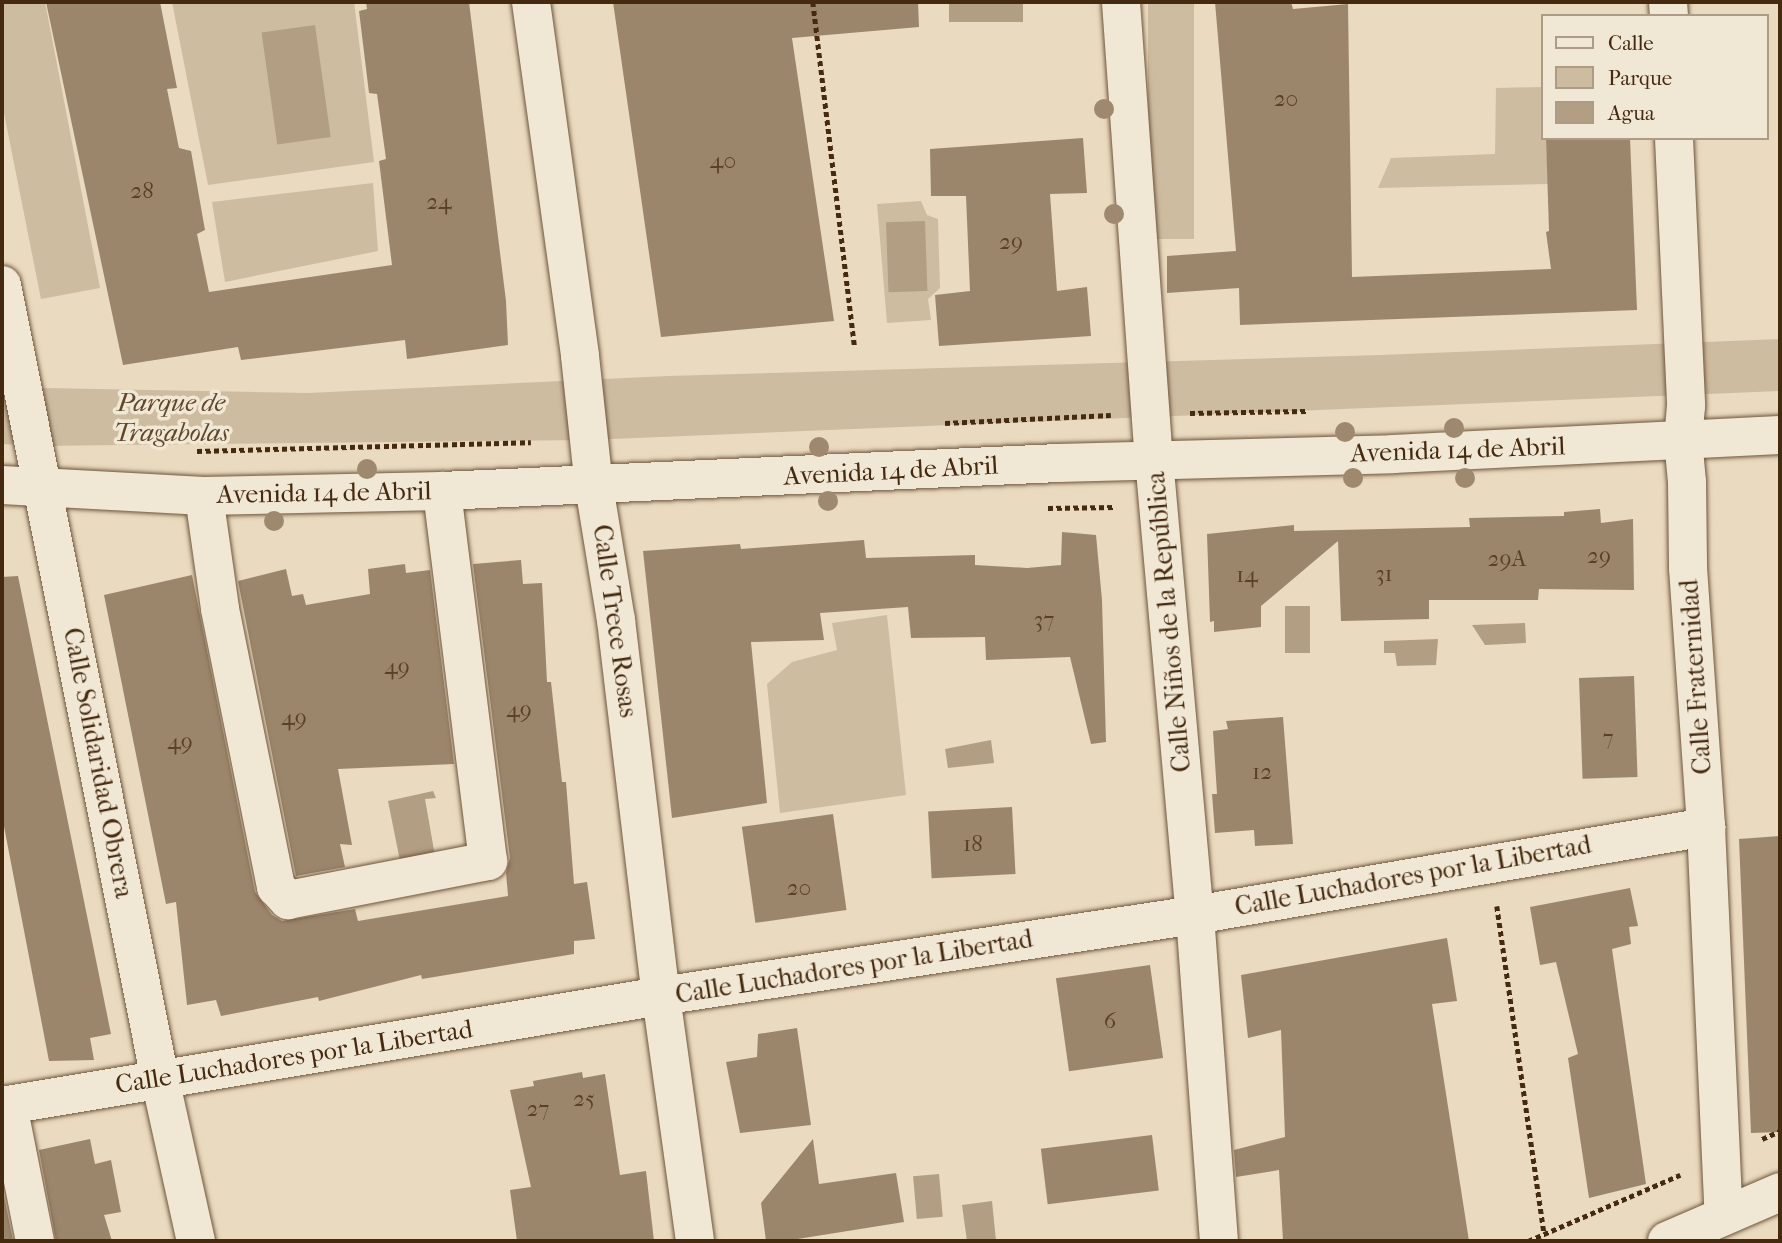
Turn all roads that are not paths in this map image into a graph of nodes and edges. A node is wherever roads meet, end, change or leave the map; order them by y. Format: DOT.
graph roads {
  1 [pos="531,2"];
  2 [pos="1121,2"];
  3 [pos="1675,140"];
  4 [pos="2,285"];
  5 [pos="1780,435"];
  6 [pos="1683,439"];
  7 [pos="1154,459"];
  8 [pos="2,485"];
  9 [pos="594,486"];
  10 [pos="41,487"];
  11 [pos="442,491"];
  12 [pos="204,496"];
  13 [pos="1706,827"];
  14 [pos="1195,915"];
  15 [pos="661,996"];
  16 [pos="160,1079"];
  17 [pos="5,1106"];
  18 [pos="1780,1192"];
  19 [pos="1724,1216"];
  20 [pos="34,1241"];
  21 [pos="196,1241"];
  22 [pos="695,1241"];
  23 [pos="1219,1241"];
  24 [pos="1667,1241"];
  1 -- 9 [label="street, Calle Trece Rosas"];
  2 -- 7 [label="street, Calle Niños de la República"];
  3 -- 6 [label="street, Calle Fraternidad"];
  4 -- 10 [label="street, Calle Solidaridad Obrera"];
  5 -- 6 [label="street, Avenida 14 de Abril"];
  6 -- 7 [label="street, Avenida 14 de Abril"];
  6 -- 13 [label="street, Calle Fraternidad"];
  7 -- 9 [label="street, Avenida 14 de Abril"];
  7 -- 14 [label="street, Calle Niños de la República"];
  8 -- 10 [label="street, Avenida 14 de Abril"];
  9 -- 11 [label="street, Avenida 14 de Abril"];
  9 -- 15 [label="street, Calle Trece Rosas"];
  10 -- 12 [label="street, Avenida 14 de Abril"];
  10 -- 16 [label="street, Calle Solidaridad Obrera"];
  11 -- 12 [label="street, Avenida 14 de Abril"];
  11 -- 12 [label="street"];
  13 -- 14 [label="street, Calle Luchadores por la Libertad"];
  13 -- 19 [label="street, Calle Fraternidad"];
  14 -- 15 [label="street, Calle Luchadores por la Libertad"];
  14 -- 23 [label="street, Calle Niños de la República"];
  15 -- 16 [label="street, Calle Luchadores por la Libertad"];
  15 -- 22 [label="street, Calle Trece Rosas"];
  16 -- 17 [label="street, Calle Luchadores por la Libertad"];
  16 -- 21 [label="street, Calle Solidaridad Obrera"];
  17 -- 20 [label="street"];
  18 -- 19 [label="street"];
  19 -- 24 [label="street"];
}
